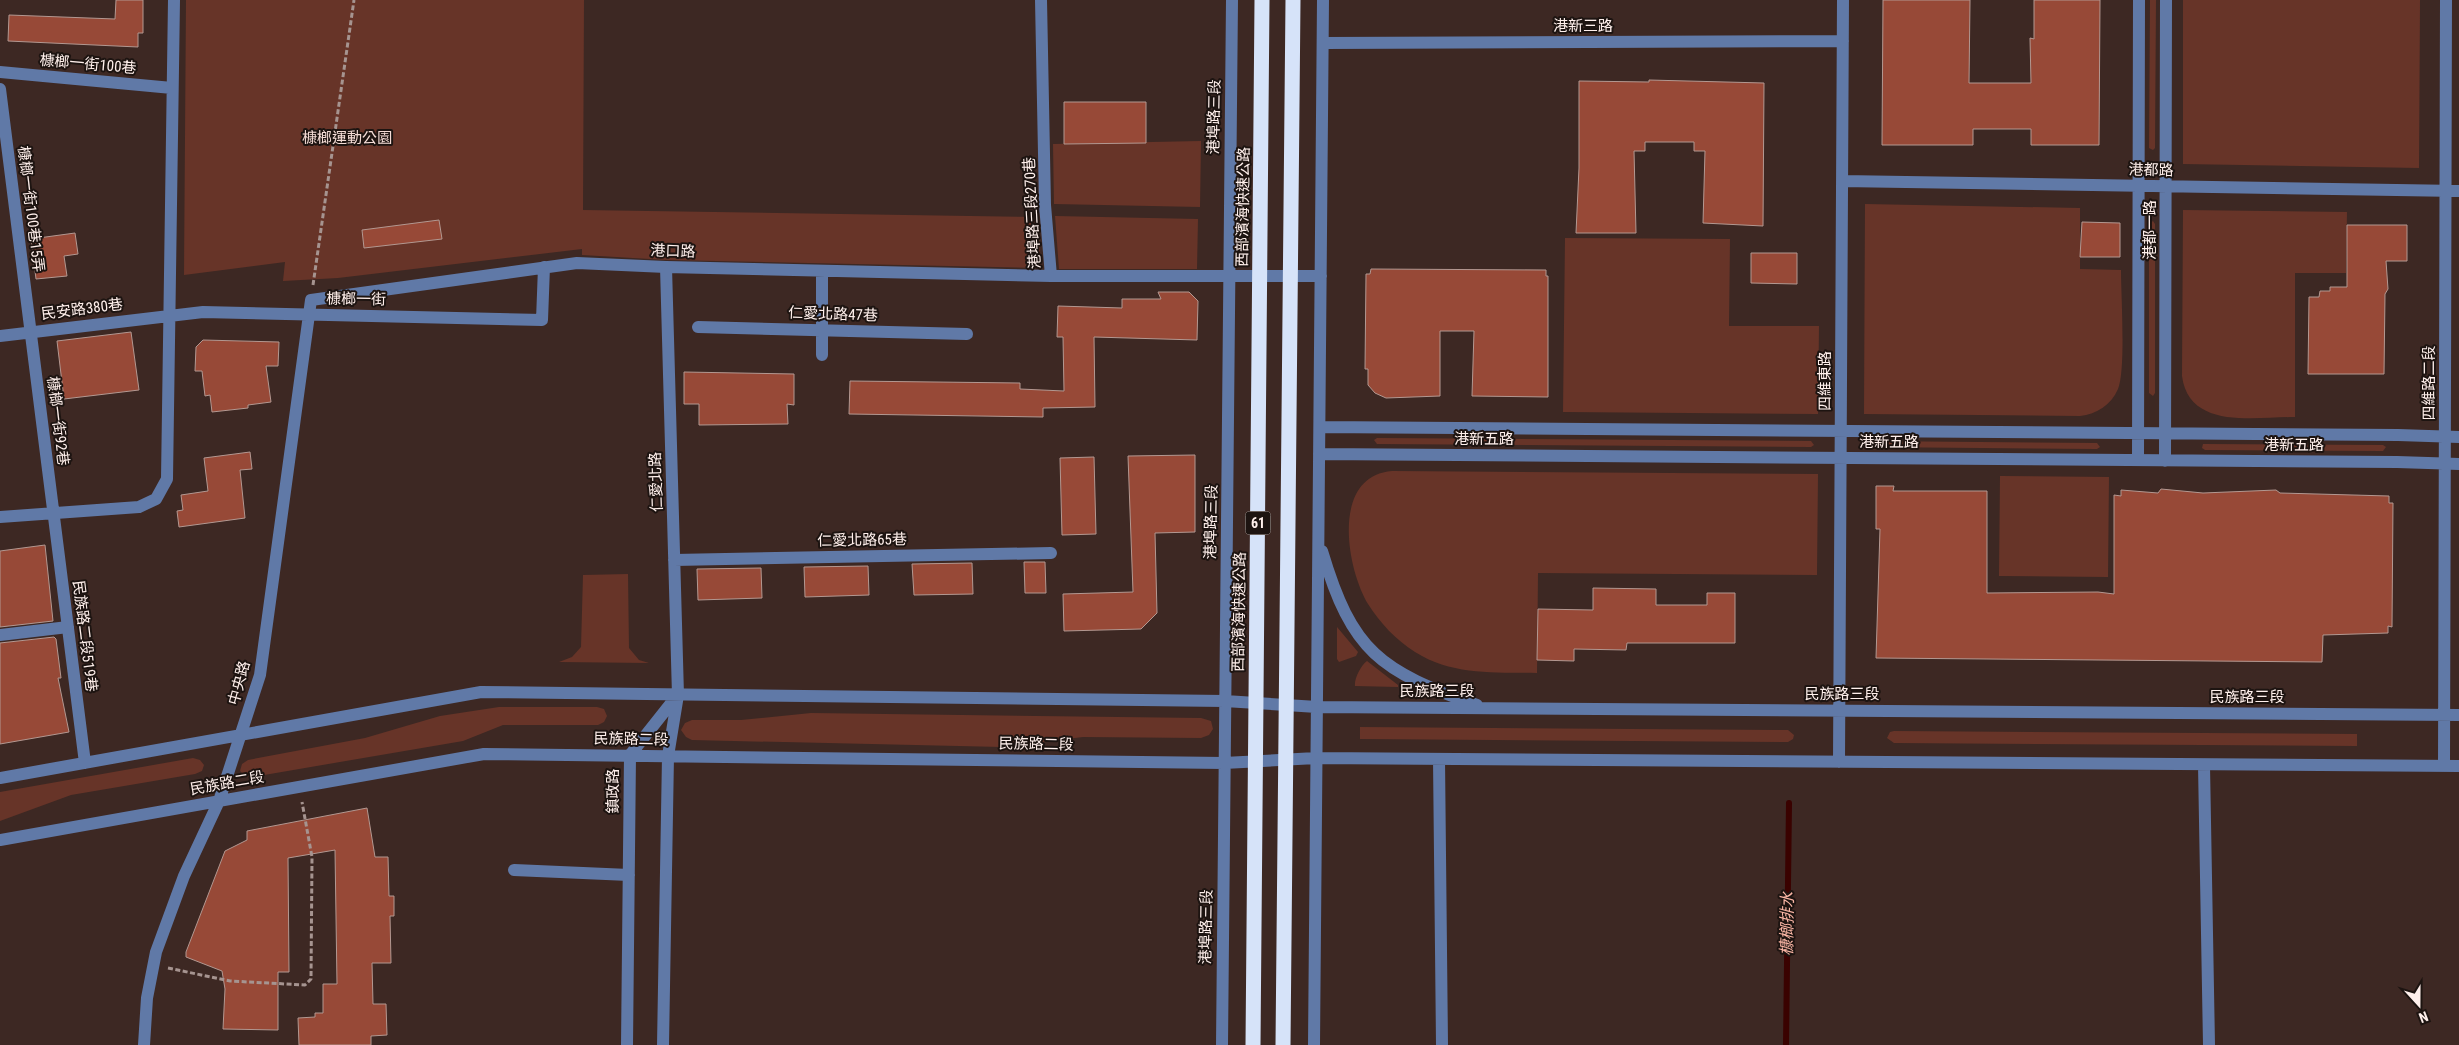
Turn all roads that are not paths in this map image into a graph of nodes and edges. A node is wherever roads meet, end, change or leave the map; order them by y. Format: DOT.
graph roads {
  1 [pos="174,0"];
  2 [pos="1041,0"];
  3 [pos="1232,0"];
  4 [pos="1262,0"];
  5 [pos="1292,0"];
  6 [pos="1323,0"];
  7 [pos="1843,0"];
  8 [pos="2139,0"];
  9 [pos="2166,0"];
  10 [pos="2446,0"];
  11 [pos="1843,41"];
  12 [pos="1323,44"];
  13 [pos="0,72"];
  14 [pos="172,88"];
  15 [pos="0,89"];
  16 [pos="1842,181"];
  17 [pos="2138,186"];
  18 [pos="2166,186"];
  19 [pos="2446,191"];
  20 [pos="2459,191"];
  21 [pos="544,267"];
  22 [pos="666,267"];
  23 [pos="822,271"];
  24 [pos="1051,276"];
  25 [pos="1229,276"];
  26 [pos="1321,276"];
  27 [pos="169,315"];
  28 [pos="309,315"];
  29 [pos="698,327"];
  30 [pos="822,330"];
  31 [pos="31,332"];
  32 [pos="967,334"];
  33 [pos="0,336"];
  34 [pos="822,355"];
  35 [pos="1320,426"];
  36 [pos="1841,430"];
  37 [pos="2138,433"];
  38 [pos="2165,433"];
  39 [pos="2445,436"];
  40 [pos="2459,437"];
  41 [pos="1319,454"];
  42 [pos="1841,458"];
  43 [pos="2138,460"];
  44 [pos="2165,461"];
  45 [pos="2445,464"];
  46 [pos="2459,464"];
  47 [pos="53,513"];
  48 [pos="0,518"];
  49 [pos="1318,539"];
  50 [pos="1051,553"];
  51 [pos="674,560"];
  52 [pos="68,627"];
  53 [pos="0,635"];
  54 [pos="678,695"];
  55 [pos="1225,701"];
  56 [pos="1317,707"];
  57 [pos="1486,708"];
  58 [pos="1840,710"];
  59 [pos="2444,715"];
  60 [pos="2459,715"];
  61 [pos="241,735"];
  62 [pos="630,756"];
  63 [pos="668,756"];
  64 [pos="1316,758"];
  65 [pos="1439,759"];
  66 [pos="1839,762"];
  67 [pos="85,763"];
  68 [pos="1224,763"];
  69 [pos="2204,765"];
  70 [pos="2444,766"];
  71 [pos="2459,766"];
  72 [pos="0,778"];
  73 [pos="219,801"];
  74 [pos="0,840"];
  75 [pos="514,870"];
  76 [pos="629,875"];
  77 [pos="144,1045"];
  78 [pos="627,1045"];
  79 [pos="663,1045"];
  80 [pos="1222,1045"];
  81 [pos="1253,1045"];
  82 [pos="1283,1045"];
  83 [pos="1314,1045"];
  84 [pos="1442,1045"];
  85 [pos="2209,1045"];
  1 -- 14 [label="street"];
  2 -- 24 [label="street, 港埠路三段270巷"];
  3 -- 25 [label="street, 港埠路三段"];
  4 -- 81 [label="highway, 西部濱海快速公路 / 61, bridge"];
  5 -- 82 [label="highway, 61, bridge"];
  6 -- 12 [label="street"];
  7 -- 11 [label="street, 四維東路"];
  8 -- 17 [label="street, 港都一路"];
  9 -- 18 [label="street, 港都一路"];
  10 -- 19 [label="street, 四維路二段"];
  11 -- 12 [label="street, 港新三路"];
  11 -- 16 [label="street, 四維東路"];
  12 -- 26 [label="street"];
  13 -- 14 [label="street, 槺榔一街100巷"];
  14 -- 27 [label="street"];
  15 -- 31 [label="street, 槺榔一街100巷15弄"];
  16 -- 17 [label="street, 港都路"];
  16 -- 36 [label="street, 四維東路"];
  17 -- 18 [label="street, 港都路"];
  17 -- 37 [label="street, 港都一路"];
  18 -- 19 [label="street, 港都路"];
  18 -- 38 [label="street, 港都一路"];
  19 -- 20 [label="street, 港都路"];
  19 -- 39 [label="street, 四維路二段"];
  21 -- 22 [label="street, 港口路"];
  21 -- 28 [label="street, 港口路"];
  21 -- 28 [label="street, 槺榔一街"];
  22 -- 23 [label="street, 港口路"];
  22 -- 51 [label="street, 仁愛北路"];
  23 -- 24 [label="street, 港口路"];
  23 -- 30 [label="street"];
  24 -- 25 [label="street, 港埠路三段270巷"];
  25 -- 26 [label="street, 港埠路三段270巷"];
  25 -- 55 [label="street, 港埠路三段"];
  26 -- 35 [label="street"];
  27 -- 28 [label="street, 槺榔一街"];
  27 -- 31 [label="street, 民安路380巷"];
  27 -- 47 [label="street"];
  28 -- 61 [label="street, 中央路"];
  29 -- 30 [label="street, 仁愛北路47巷"];
  30 -- 32 [label="street, 仁愛北路47巷"];
  30 -- 34 [label="street"];
  31 -- 33 [label="street, 民安路380巷"];
  31 -- 47 [label="street, 槺榔一街92巷"];
  35 -- 36 [label="street, 港新五路"];
  35 -- 41 [label="street"];
  36 -- 37 [label="street, 港新五路"];
  36 -- 42 [label="street, 四維東路"];
  37 -- 38 [label="street, 港新五路"];
  37 -- 43 [label="street, 港都一路"];
  38 -- 39 [label="street, 港新五路"];
  38 -- 44 [label="street, 港都一路"];
  39 -- 40 [label="street, 港新五路"];
  39 -- 45 [label="street, 四維路二段"];
  41 -- 42 [label="street, 港新五路"];
  41 -- 49 [label="street"];
  42 -- 43 [label="street, 港新五路"];
  42 -- 58 [label="street, 四維東路"];
  43 -- 44 [label="street, 港新五路"];
  44 -- 45 [label="street, 港新五路"];
  45 -- 46 [label="street, 港新五路"];
  45 -- 59 [label="street, 四維路二段"];
  47 -- 48 [label="street"];
  47 -- 52 [label="street, 民族路二段519巷"];
  49 -- 56 [label="street"];
  49 -- 57 [label="street"];
  50 -- 51 [label="street, 仁愛北路65巷"];
  51 -- 54 [label="street, 仁愛北路"];
  52 -- 53 [label="street"];
  52 -- 67 [label="street, 民族路二段519巷"];
  54 -- 55 [label="street"];
  54 -- 61 [label="street"];
  54 -- 62 [label="street, 鎮政路"];
  54 -- 63 [label="street"];
  55 -- 56 [label="street, 民族路三段"];
  55 -- 68 [label="street, 港埠路三段"];
  56 -- 57 [label="street, 民族路三段"];
  56 -- 64 [label="street"];
  57 -- 58 [label="street, 民族路三段"];
  58 -- 59 [label="street, 民族路三段"];
  58 -- 66 [label="street, 四維東路"];
  59 -- 60 [label="street, 民族路三段"];
  59 -- 70 [label="street, 四維路二段"];
  61 -- 67 [label="street"];
  61 -- 73 [label="street, 中央路"];
  62 -- 63 [label="street, 民族路二段"];
  62 -- 73 [label="street, 民族路二段"];
  62 -- 76 [label="street, 鎮政路"];
  63 -- 68 [label="street, 民族路二段"];
  63 -- 79 [label="street"];
  64 -- 65 [label="street"];
  64 -- 68 [label="street, 民族路二段"];
  64 -- 83 [label="street"];
  65 -- 66 [label="street"];
  65 -- 84 [label="street"];
  66 -- 69 [label="street"];
  67 -- 72 [label="street"];
  68 -- 80 [label="street, 港埠路三段"];
  69 -- 70 [label="street"];
  69 -- 85 [label="street"];
  70 -- 71 [label="street"];
  73 -- 74 [label="street, 民族路二段"];
  73 -- 77 [label="street, 中央路"];
  75 -- 76 [label="street"];
  76 -- 78 [label="street, 鎮政路"];
}
